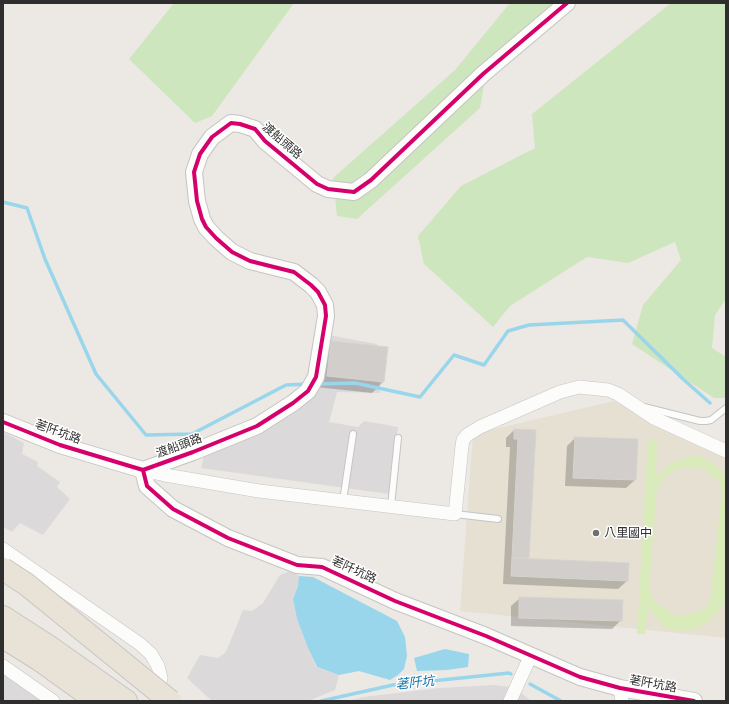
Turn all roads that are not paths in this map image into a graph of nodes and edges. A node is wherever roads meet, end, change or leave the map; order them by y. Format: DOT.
graph roads {
  1 [pos="567,3"];
  2 [pos="631,404"];
  3 [pos="726,408"];
  4 [pos="3,422"];
  5 [pos="353,434"];
  6 [pos="398,438"];
  7 [pos="726,452"];
  8 [pos="143,470"];
  9 [pos="343,501"];
  10 [pos="391,506"];
  11 [pos="454,514"];
  12 [pos="498,519"];
  13 [pos="3,549"];
  14 [pos="3,569"];
  15 [pos="3,617"];
  16 [pos="3,637"];
  17 [pos="3,653"];
  18 [pos="531,655"];
  19 [pos="3,666"];
  20 [pos="621,697"];
  21 [pos="53,701"];
  22 [pos="72,701"];
  23 [pos="98,701"];
  24 [pos="126,701"];
  25 [pos="154,701"];
  26 [pos="170,701"];
  27 [pos="510,701"];
  28 [pos="694,701"];
  1 -- 8 [label="street, 渡船頭路"];
  2 -- 3 [label="lane"];
  2 -- 7 [label="street"];
  2 -- 11 [label="street"];
  4 -- 8 [label="street, 荖阡坑路"];
  5 -- 9 [label="lane"];
  6 -- 10 [label="lane"];
  8 -- 9 [label="street, 荖阡坑路"];
  8 -- 18 [label="street, 荖阡坑路"];
  9 -- 10 [label="street, 荖阡坑路"];
  10 -- 11 [label="street, 荖阡坑路"];
  11 -- 12 [label="lane"];
  13 -- 25 [label="street"];
  14 -- 26 [label="highway, bridge"];
  15 -- 24 [label="highway"];
  16 -- 23 [label="highway"];
  17 -- 22 [label="highway"];
  18 -- 20 [label="street, 荖阡坑路"];
  18 -- 27 [label="street"];
  19 -- 21 [label="street"];
  20 -- 28 [label="street, 荖阡坑路"];
}
